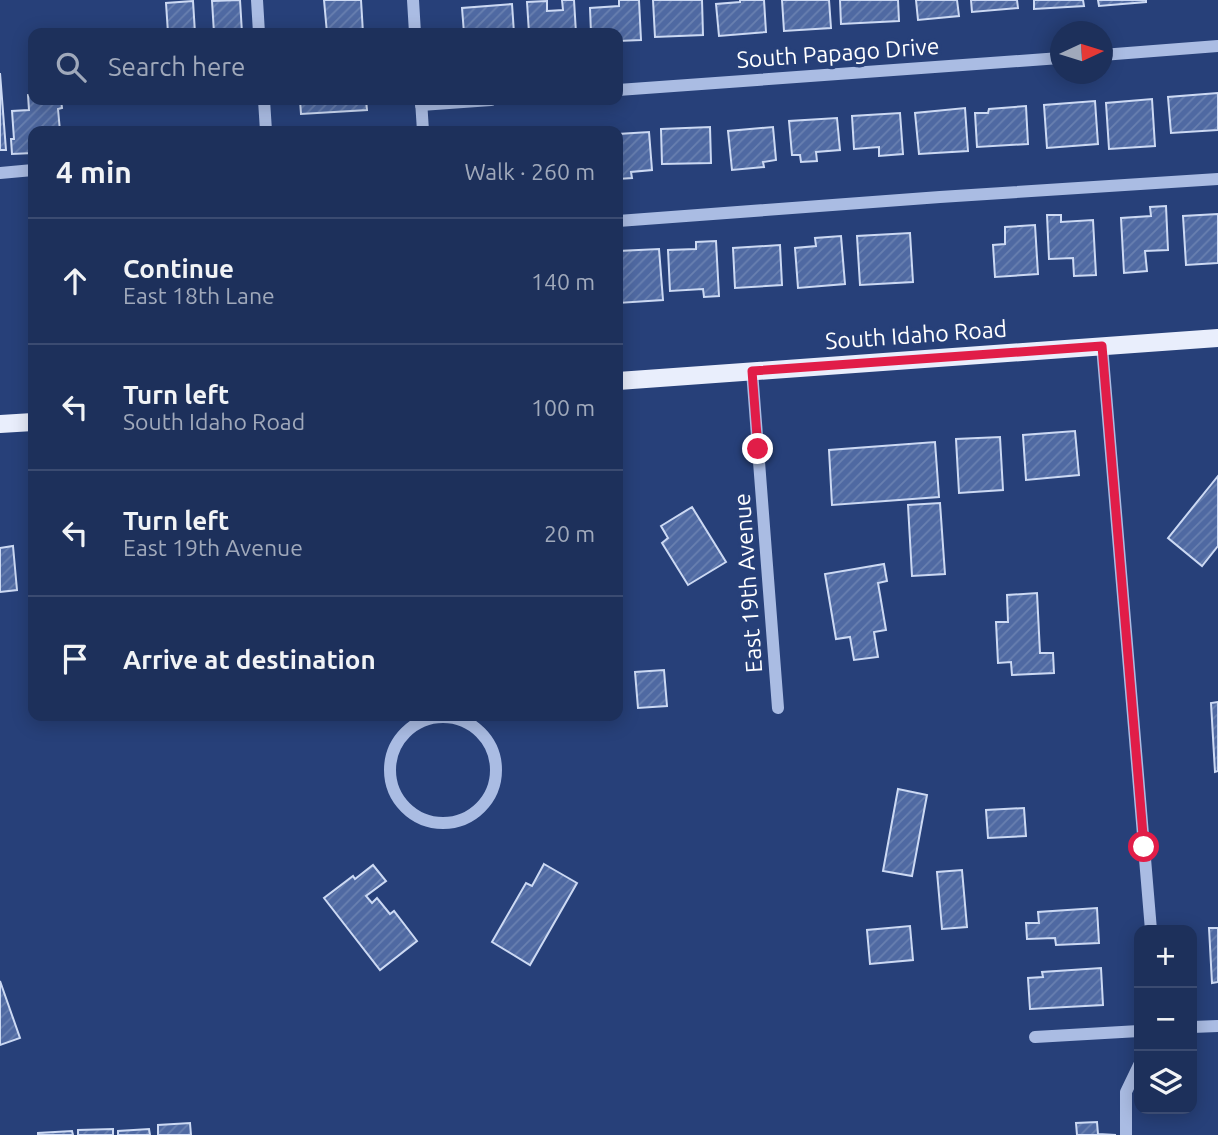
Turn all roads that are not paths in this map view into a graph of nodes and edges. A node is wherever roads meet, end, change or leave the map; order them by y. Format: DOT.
graph roads {
  1 [pos="257,0"];
  2 [pos="413,0"];
  3 [pos="259,28"];
  4 [pos="415,28"];
  5 [pos="1218,46"];
  6 [pos="1113,54"];
  7 [pos="1050,59"];
  8 [pos="623,90"];
  9 [pos="264,105"];
  10 [pos="421,105"];
  11 [pos="266,126"];
  12 [pos="423,126"];
  13 [pos="28,170"];
  14 [pos="0,173"];
  15 [pos="1218,179"];
  16 [pos="623,221"];
  17 [pos="1218,338"];
  18 [pos="1102,346"];
  19 [pos="752,371"];
  20 [pos="623,381"];
  21 [pos="28,422"];
  22 [pos="0,424"];
  23 [pos="778,708"];
  24 [pos="423,721"];
  25 [pos="464,721"];
  26 [pos="1151,925"];
  27 [pos="1218,1026"];
  28 [pos="1197,1027"];
  29 [pos="1134,1031"];
  30 [pos="1035,1037"];
  31 [pos="1134,1075"];
  32 [pos="1126,1135"];
  1 -- 3 [label="street"];
  2 -- 4 [label="street"];
  5 -- 6 [label="street"];
  7 -- 8 [label="street, South Papago Drive"];
  9 -- 11 [label="street"];
  10 -- 12 [label="street"];
  13 -- 14 [label="street"];
  15 -- 16 [label="street"];
  17 -- 18 [label="main road, South Idaho Road"];
  18 -- 19 [label="main road, South Idaho Road"];
  18 -- 26 [label="street"];
  19 -- 20 [label="main road, South Idaho Road"];
  19 -- 23 [label="street, East 19th Avenue"];
  21 -- 22 [label="main road"];
  24 -- 25 [label="street"];
  27 -- 28 [label="street"];
  29 -- 30 [label="street"];
  31 -- 32 [label="street"];
}
